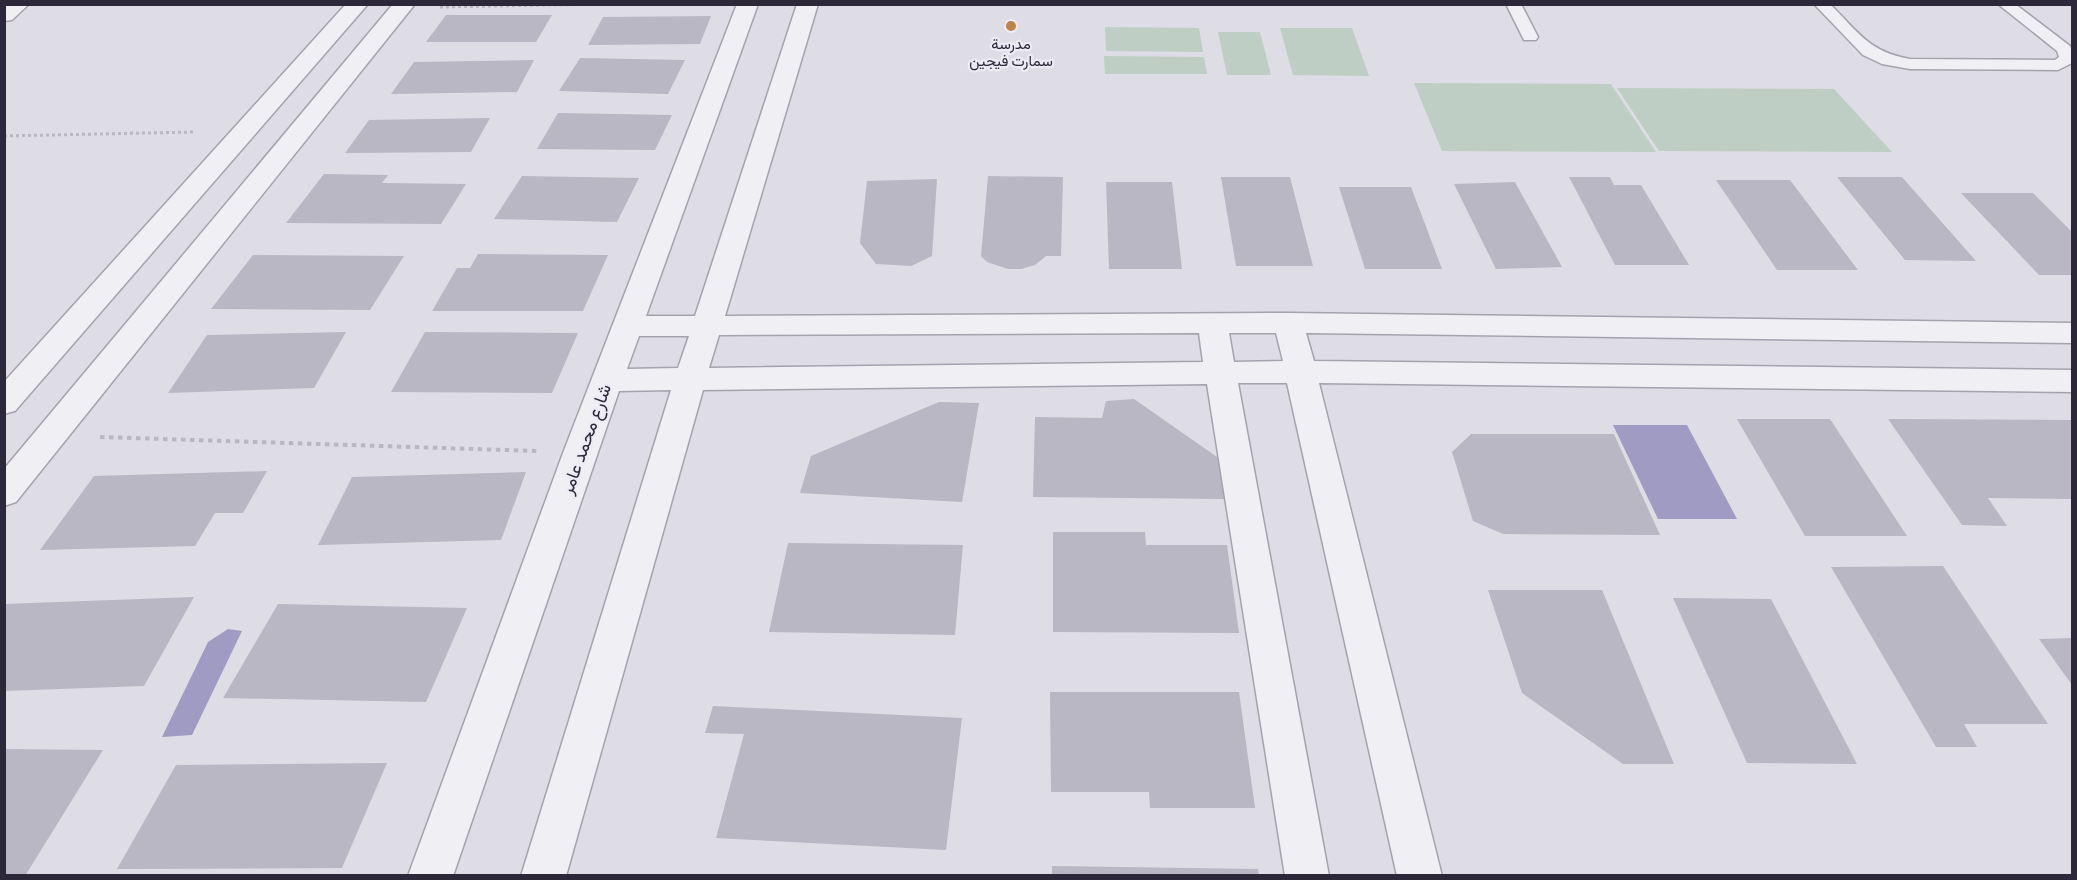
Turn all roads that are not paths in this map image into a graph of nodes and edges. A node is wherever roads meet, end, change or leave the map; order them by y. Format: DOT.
graph roads {
  1 [pos="19,4"];
  2 [pos="358,4"];
  3 [pos="748,4"];
  4 [pos="807,4"];
  5 [pos="1513,4"];
  6 [pos="1821,4"];
  7 [pos="2006,4"];
  8 [pos="404,6"];
  9 [pos="4,15"];
  10 [pos="1530,37"];
  11 [pos="1289,322"];
  12 [pos="1212,323"];
  13 [pos="707,324"];
  14 [pos="628,326"];
  15 [pos="2073,333"];
  16 [pos="1301,372"];
  17 [pos="1221,373"];
  18 [pos="690,379"];
  19 [pos="608,380"];
  20 [pos="2073,381"];
  21 [pos="4,404"];
  22 [pos="4,493"];
  23 [pos="430,876"];
  24 [pos="543,876"];
  25 [pos="1307,876"];
  26 [pos="1420,876"];
  1 -- 9 [label="street"];
  2 -- 21 [label="street"];
  3 -- 14 [label="street, شارع محمد عامر"];
  4 -- 13 [label="street"];
  5 -- 10 [label="lane"];
  6 -- 7 [label="lane"];
  8 -- 22 [label="street"];
  11 -- 12 [label="street"];
  11 -- 15 [label="street"];
  11 -- 16 [label="street"];
  12 -- 13 [label="street"];
  12 -- 17 [label="street"];
  13 -- 14 [label="street"];
  13 -- 18 [label="street"];
  14 -- 19 [label="street, شارع محمد عامر"];
  16 -- 17 [label="street"];
  16 -- 20 [label="street"];
  16 -- 26 [label="street"];
  17 -- 18 [label="street"];
  17 -- 25 [label="street"];
  18 -- 19 [label="street"];
  18 -- 24 [label="street"];
  19 -- 23 [label="street, شارع محمد عامر"];
}
